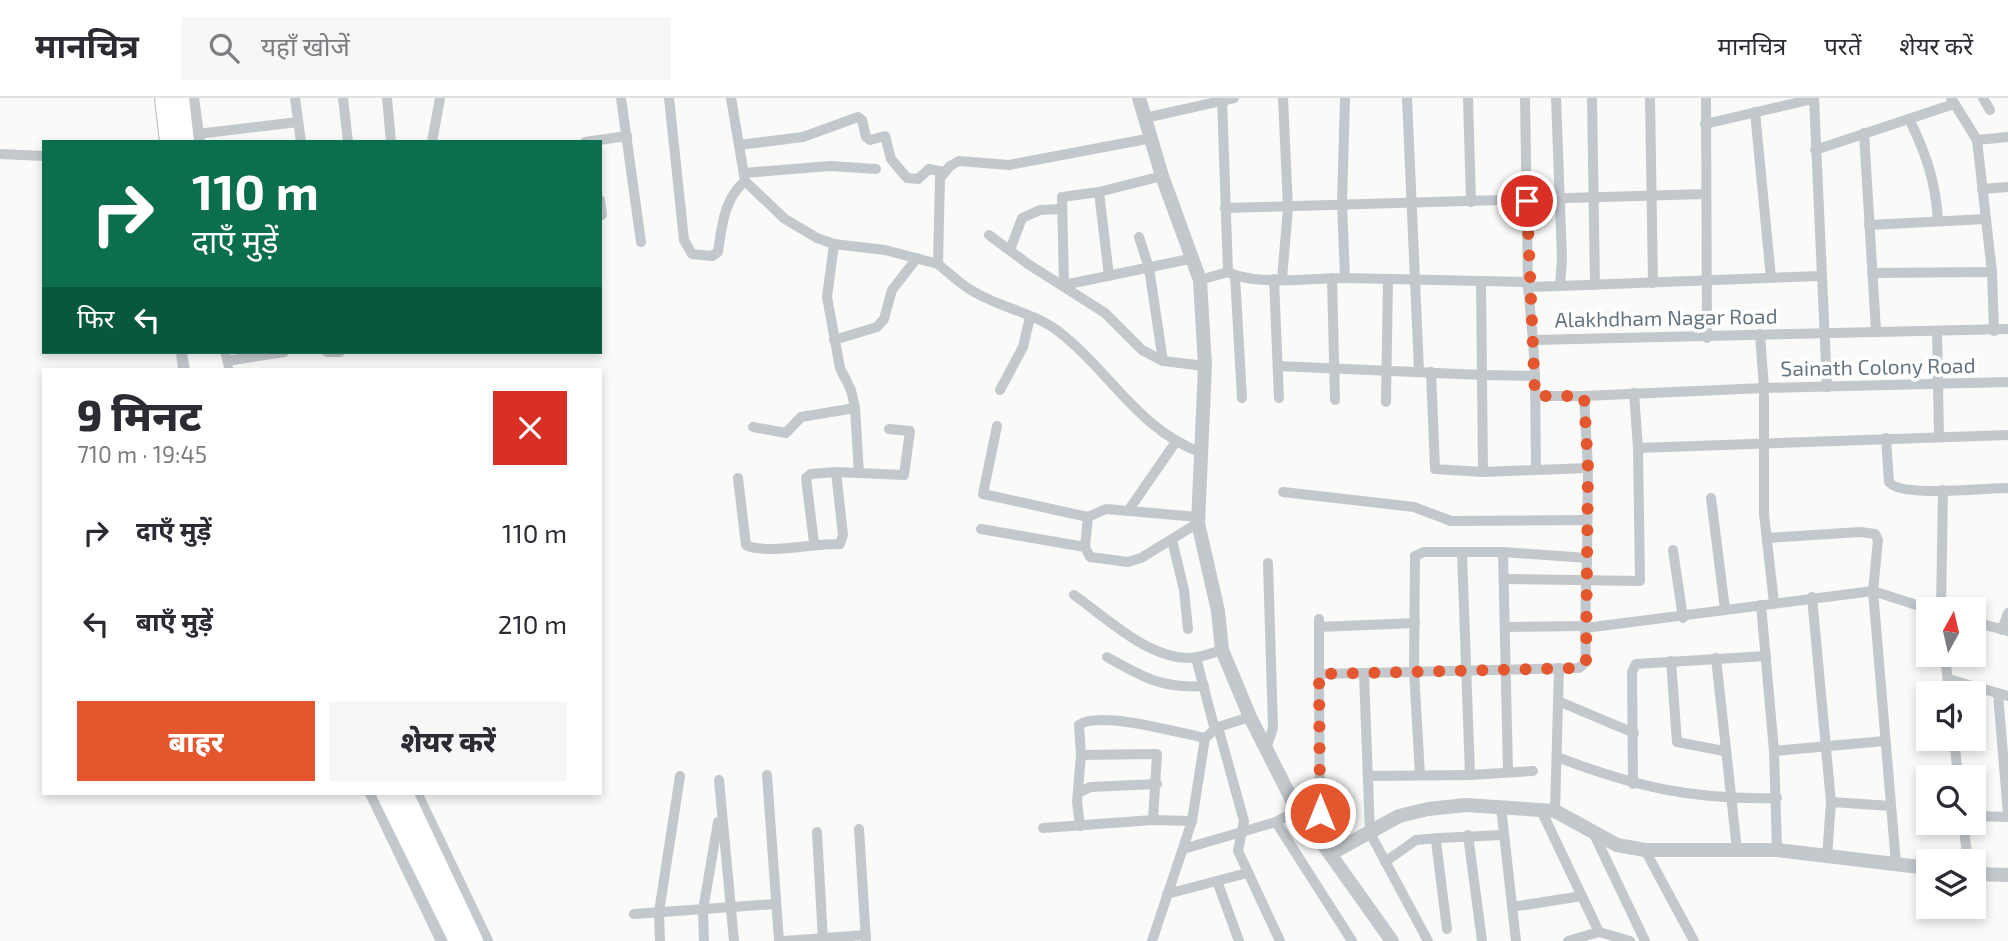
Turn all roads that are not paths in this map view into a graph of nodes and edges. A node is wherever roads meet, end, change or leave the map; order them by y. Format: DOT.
graph roads {
  1 [pos="164,98"];
  2 [pos="180,98"];
  3 [pos="192,98"];
  4 [pos="295,98"];
  5 [pos="343,98"];
  6 [pos="387,98"];
  7 [pos="440,98"];
  8 [pos="621,98"];
  9 [pos="669,98"];
  10 [pos="731,98"];
  11 [pos="1139,98"];
  12 [pos="1222,98"];
  13 [pos="1234,98"];
  14 [pos="1283,98"];
  15 [pos="1345,98"];
  16 [pos="1407,98"];
  17 [pos="1468,98"];
  18 [pos="1525,98"];
  19 [pos="1556,98"];
  20 [pos="1592,98"];
  21 [pos="1650,98"];
  22 [pos="1706,98"];
  23 [pos="1814,98"];
  24 [pos="1983,98"];
  25 [pos="1953,101"];
  26 [pos="1181,103"];
  27 [pos="1990,110"];
  28 [pos="1755,112"];
  29 [pos="1145,118"];
  30 [pos="1909,118"];
  31 [pos="298,122"];
  32 [pos="1706,124"];
  33 [pos="1864,133"];
  34 [pos="627,136"];
  35 [pos="2008,137"];
  36 [pos="1152,138"];
  37 [pos="193,139"];
  38 [pos="169,140"];
  39 [pos="301,140"];
  40 [pos="348,140"];
  41 [pos="391,140"];
  42 [pos="432,140"];
  43 [pos="599,140"];
  44 [pos="1977,140"];
  45 [pos="739,145"];
  46 [pos="1815,150"];
  47 [pos="0,154"];
  48 [pos="42,156"];
  49 [pos="876,169"];
  50 [pos="943,172"];
  51 [pos="1162,176"];
  52 [pos="744,177"];
  53 [pos="2008,187"];
  54 [pos="1982,189"];
  55 [pos="1100,192"];
  56 [pos="1706,194"];
  57 [pos="1652,197"];
  58 [pos="1591,198"];
  59 [pos="1527,201"];
  60 [pos="1560,201"];
  61 [pos="1471,202"];
  62 [pos="1342,203"];
  63 [pos="1413,203"];
  64 [pos="1062,208"];
  65 [pos="1225,208"];
  66 [pos="1288,208"];
  67 [pos="1986,219"];
  68 [pos="1938,221"];
  69 [pos="1869,225"];
  70 [pos="989,235"];
  71 [pos="1139,237"];
  72 [pos="641,243"];
  73 [pos="834,244"];
  74 [pos="1010,250"];
  75 [pos="917,258"];
  76 [pos="1194,258"];
  77 [pos="938,264"];
  78 [pos="1149,268"];
  79 [pos="1992,272"];
  80 [pos="1872,273"];
  81 [pos="1232,274"];
  82 [pos="1109,276"];
  83 [pos="1821,276"];
  84 [pos="1332,278"];
  85 [pos="1345,278"];
  86 [pos="1771,278"];
  87 [pos="1278,279"];
  88 [pos="1388,279"];
  89 [pos="1415,279"];
  90 [pos="1199,280"];
  91 [pos="1481,281"];
  92 [pos="1704,282"];
  93 [pos="1653,283"];
  94 [pos="1529,284"];
  95 [pos="1064,285"];
  96 [pos="1595,285"];
  97 [pos="1560,286"];
  98 [pos="1030,317"];
  99 [pos="2008,329"];
  100 [pos="1876,331"];
  101 [pos="1937,331"];
  102 [pos="1994,331"];
  103 [pos="1824,332"];
  104 [pos="1760,334"];
  105 [pos="1706,338"];
  106 [pos="834,340"];
  107 [pos="1533,340"];
  108 [pos="200,354"];
  109 [pos="270,354"];
  110 [pos="1163,361"];
  111 [pos="216,362"];
  112 [pos="1205,366"];
  113 [pos="1278,366"];
  114 [pos="1334,366"];
  115 [pos="1387,369"];
  116 [pos="1425,371"];
  117 [pos="1482,375"];
  118 [pos="1535,376"];
  119 [pos="2008,382"];
  120 [pos="1940,386"];
  121 [pos="1826,387"];
  122 [pos="1764,388"];
  123 [pos="1000,390"];
  124 [pos="1634,393"];
  125 [pos="1535,396"];
  126 [pos="1584,396"];
  127 [pos="1242,398"];
  128 [pos="1279,398"];
  129 [pos="1335,400"];
  130 [pos="1386,402"];
  131 [pos="855,408"];
  132 [pos="997,426"];
  133 [pos="753,427"];
  134 [pos="889,429"];
  135 [pos="2008,435"];
  136 [pos="1939,436"];
  137 [pos="1886,438"];
  138 [pos="1764,442"];
  139 [pos="1175,443"];
  140 [pos="1638,448"];
  141 [pos="1202,453"];
  142 [pos="1588,468"];
  143 [pos="1536,470"];
  144 [pos="836,472"];
  145 [pos="1483,472"];
  146 [pos="859,473"];
  147 [pos="738,478"];
  148 [pos="2008,488"];
  149 [pos="1944,489"];
  150 [pos="1283,492"];
  151 [pos="1711,498"];
  152 [pos="1128,511"];
  153 [pos="1088,517"];
  154 [pos="1198,520"];
  155 [pos="1587,520"];
  156 [pos="981,529"];
  157 [pos="1767,538"];
  158 [pos="1172,540"];
  159 [pos="814,543"];
  160 [pos="1085,547"];
  161 [pos="1673,550"];
  162 [pos="1503,552"];
  163 [pos="1462,554"];
  164 [pos="1587,558"];
  165 [pos="1268,563"];
  166 [pos="1506,579"];
  167 [pos="1587,580"];
  168 [pos="1873,592"];
  169 [pos="1074,595"];
  170 [pos="1812,597"];
  171 [pos="1941,597"];
  172 [pos="1774,603"];
  173 [pos="1761,605"];
  174 [pos="1916,605"];
  175 [pos="1726,608"];
  176 [pos="2008,613"];
  177 [pos="1682,618"];
  178 [pos="1415,623"];
  179 [pos="1986,625"];
  180 [pos="1506,627"];
  181 [pos="1585,627"];
  182 [pos="1188,629"];
  183 [pos="2005,631"];
  184 [pos="1222,650"];
  185 [pos="1766,656"];
  186 [pos="1107,657"];
  187 [pos="1196,657"];
  188 [pos="1716,658"];
  189 [pos="1671,660"];
  190 [pos="1947,667"];
  191 [pos="1559,668"];
  192 [pos="1505,670"];
  193 [pos="1415,671"];
  194 [pos="1464,671"];
  195 [pos="1319,674"];
  196 [pos="1364,674"];
  197 [pos="1948,679"];
  198 [pos="1204,686"];
  199 [pos="2003,695"];
  200 [pos="1558,701"];
  201 [pos="1250,717"];
  202 [pos="1216,729"];
  203 [pos="1634,733"];
  204 [pos="1205,738"];
  205 [pos="1885,741"];
  206 [pos="2005,744"];
  207 [pos="1825,747"];
  208 [pos="1266,748"];
  209 [pos="1724,751"];
  210 [pos="1774,751"];
  211 [pos="1081,755"];
  212 [pos="1557,757"];
  213 [pos="1533,771"];
  214 [pos="1508,772"];
  215 [pos="767,775"];
  216 [pos="1420,775"];
  217 [pos="1470,775"];
  218 [pos="680,776"];
  219 [pos="1368,776"];
  220 [pos="719,780"];
  221 [pos="1157,784"];
  222 [pos="1633,784"];
  223 [pos="1080,792"];
  224 [pos="373,795"];
  225 [pos="386,795"];
  226 [pos="405,795"];
  227 [pos="416,795"];
  228 [pos="1777,798"];
  229 [pos="1729,799"];
  230 [pos="1831,802"];
  231 [pos="1891,806"];
  232 [pos="1502,807"];
  233 [pos="1540,808"];
  234 [pos="720,809"];
  235 [pos="1298,810"];
  236 [pos="1555,811"];
  237 [pos="2008,815"];
  238 [pos="1986,816"];
  239 [pos="1153,820"];
  240 [pos="1192,821"];
  241 [pos="1276,822"];
  242 [pos="1080,826"];
  243 [pos="1043,828"];
  244 [pos="859,829"];
  245 [pos="817,832"];
  246 [pos="1593,832"];
  247 [pos="1370,833"];
  248 [pos="1239,835"];
  249 [pos="1468,835"];
  250 [pos="1502,835"];
  251 [pos="1439,838"];
  252 [pos="1320,841"];
  253 [pos="1183,849"];
  254 [pos="1645,850"];
  255 [pos="1737,850"];
  256 [pos="1777,850"];
  257 [pos="1330,854"];
  258 [pos="1827,857"];
  259 [pos="1385,862"];
  260 [pos="1896,864"];
  261 [pos="1916,867"];
  262 [pos="1247,873"];
  263 [pos="1986,874"];
  264 [pos="2008,874"];
  265 [pos="1217,881"];
  266 [pos="1167,894"];
  267 [pos="1583,896"];
  268 [pos="776,904"];
  269 [pos="732,907"];
  270 [pos="1512,907"];
  271 [pos="704,909"];
  272 [pos="659,912"];
  273 [pos="634,914"];
  274 [pos="1447,929"];
  275 [pos="1600,932"];
  276 [pos="866,938"];
  277 [pos="1585,938"];
  278 [pos="823,940"];
  279 [pos="443,941"];
  280 [pos="458,941"];
  281 [pos="474,941"];
  282 [pos="486,941"];
  283 [pos="660,941"];
  284 [pos="704,941"];
  285 [pos="734,941"];
  286 [pos="779,941"];
  287 [pos="785,941"];
  288 [pos="1152,941"];
  289 [pos="1238,941"];
  290 [pos="1280,941"];
  291 [pos="1352,941"];
  292 [pos="1392,941"];
  293 [pos="1428,941"];
  294 [pos="1482,941"];
  295 [pos="1516,941"];
  296 [pos="1568,941"];
  297 [pos="1630,941"];
  298 [pos="1646,941"];
  299 [pos="1694,941"];
  1 -- 38 [label="main road"];
  2 -- 37 [label="main road"];
  3 -- 37 [label="street"];
  4 -- 31 [label="street"];
  5 -- 40 [label="street"];
  6 -- 41 [label="street"];
  7 -- 42 [label="street"];
  8 -- 34 [label="street"];
  9 -- 52 [label="street"];
  10 -- 45 [label="street"];
  11 -- 29 [label="street"];
  12 -- 13 [label="street"];
  12 -- 26 [label="street"];
  12 -- 65 [label="street"];
  14 -- 66 [label="street"];
  15 -- 62 [label="street"];
  16 -- 63 [label="street"];
  17 -- 61 [label="street"];
  18 -- 59 [label="street"];
  19 -- 60 [label="street"];
  20 -- 58 [label="street"];
  21 -- 57 [label="street"];
  22 -- 32 [label="street"];
  23 -- 28 [label="street"];
  23 -- 46 [label="street"];
  24 -- 27 [label="street"];
  25 -- 30 [label="street"];
  25 -- 44 [label="street"];
  26 -- 29 [label="street"];
  28 -- 32 [label="street"];
  28 -- 86 [label="street"];
  29 -- 36 [label="street"];
  30 -- 33 [label="street"];
  30 -- 68 [label="street"];
  31 -- 37 [label="street"];
  31 -- 39 [label="street"];
  32 -- 56 [label="street"];
  33 -- 46 [label="street"];
  33 -- 69 [label="street"];
  34 -- 43 [label="street"];
  34 -- 72 [label="street"];
  35 -- 44 [label="street"];
  36 -- 50 [label="street"];
  36 -- 51 [label="street"];
  44 -- 54 [label="street"];
  45 -- 50 [label="street"];
  45 -- 52 [label="street"];
  46 -- 83 [label="street"];
  47 -- 48 [label="street"];
  49 -- 52 [label="street"];
  50 -- 77 [label="street"];
  51 -- 55 [label="street"];
  51 -- 76 [label="street"];
  52 -- 73 [label="street"];
  53 -- 54 [label="street"];
  54 -- 67 [label="street"];
  55 -- 64 [label="street"];
  55 -- 82 [label="street"];
  56 -- 57 [label="street"];
  56 -- 92 [label="street"];
  57 -- 58 [label="street"];
  57 -- 93 [label="street"];
  58 -- 60 [label="street"];
  58 -- 96 [label="street"];
  59 -- 60 [label="street"];
  59 -- 61 [label="street"];
  59 -- 94 [label="street"];
  60 -- 97 [label="street"];
  61 -- 63 [label="street"];
  62 -- 63 [label="street"];
  62 -- 66 [label="street"];
  62 -- 85 [label="street"];
  63 -- 89 [label="street"];
  64 -- 74 [label="street"];
  64 -- 95 [label="street"];
  65 -- 66 [label="street"];
  65 -- 81 [label="street"];
  66 -- 87 [label="street"];
  67 -- 68 [label="street"];
  67 -- 79 [label="street"];
  68 -- 69 [label="street"];
  69 -- 80 [label="street"];
  70 -- 74 [label="street"];
  71 -- 78 [label="street"];
  73 -- 75 [label="street"];
  73 -- 106 [label="street"];
  74 -- 95 [label="street"];
  75 -- 77 [label="street"];
  75 -- 106 [label="street"];
  76 -- 78 [label="street"];
  76 -- 90 [label="street"];
  77 -- 98 [label="street"];
  78 -- 82 [label="street"];
  78 -- 110 [label="street"];
  79 -- 80 [label="street"];
  79 -- 102 [label="street"];
  80 -- 100 [label="street"];
  81 -- 87 [label="street"];
  81 -- 90 [label="street"];
  81 -- 127 [label="street"];
  82 -- 95 [label="street"];
  83 -- 86 [label="street"];
  83 -- 103 [label="street"];
  84 -- 85 [label="street"];
  84 -- 87 [label="street"];
  84 -- 114 [label="street"];
  85 -- 88 [label="street"];
  86 -- 92 [label="street"];
  87 -- 113 [label="street"];
  88 -- 89 [label="street"];
  88 -- 115 [label="street"];
  89 -- 91 [label="street"];
  89 -- 116 [label="street"];
  90 -- 112 [label="street"];
  91 -- 94 [label="street"];
  91 -- 117 [label="street"];
  92 -- 93 [label="street"];
  92 -- 105 [label="street"];
  93 -- 96 [label="street"];
  94 -- 97 [label="street"];
  94 -- 107 [label="street"];
  95 -- 110 [label="street"];
  96 -- 97 [label="street"];
  98 -- 123 [label="street"];
  98 -- 139 [label="street"];
  99 -- 102 [label="street, Alakhdham Nagar Road"];
  100 -- 101 [label="street, Alakhdham Nagar Road"];
  100 -- 103 [label="street, Alakhdham Nagar Road"];
  101 -- 102 [label="street, Alakhdham Nagar Road"];
  101 -- 120 [label="street"];
  103 -- 104 [label="street, Alakhdham Nagar Road"];
  103 -- 121 [label="street"];
  104 -- 105 [label="street, Alakhdham Nagar Road"];
  104 -- 122 [label="street"];
  105 -- 107 [label="street, Alakhdham Nagar Road"];
  106 -- 131 [label="street"];
  107 -- 118 [label="street, Alakhdham Nagar Road"];
  108 -- 111 [label="main road"];
  109 -- 111 [label="street"];
  110 -- 112 [label="street"];
  112 -- 141 [label="street"];
  113 -- 114 [label="street"];
  113 -- 128 [label="street"];
  114 -- 115 [label="street"];
  114 -- 129 [label="street"];
  115 -- 116 [label="street"];
  115 -- 130 [label="street"];
  116 -- 117 [label="street"];
  116 -- 145 [label="street"];
  117 -- 118 [label="street"];
  117 -- 145 [label="street"];
  118 -- 125 [label="street, Alakhdham Nagar Road"];
  119 -- 120 [label="street, Sainath Colony Road"];
  120 -- 121 [label="street, Sainath Colony Road"];
  120 -- 136 [label="street"];
  121 -- 122 [label="street, Sainath Colony Road"];
  122 -- 124 [label="street"];
  122 -- 138 [label="street, Sainath Colony Road"];
  124 -- 126 [label="street"];
  124 -- 140 [label="street"];
  125 -- 126 [label="street"];
  125 -- 143 [label="street, Alakhdham Nagar Road"];
  126 -- 142 [label="street"];
  131 -- 133 [label="street"];
  131 -- 146 [label="street"];
  132 -- 153 [label="street"];
  134 -- 146 [label="street"];
  135 -- 136 [label="street"];
  136 -- 137 [label="street"];
  137 -- 138 [label="street"];
  137 -- 149 [label="street"];
  138 -- 140 [label="street"];
  138 -- 157 [label="street, Sainath Colony Road"];
  139 -- 141 [label="street"];
  139 -- 152 [label="street"];
  140 -- 167 [label="street"];
  141 -- 154 [label="street"];
  142 -- 143 [label="street"];
  142 -- 155 [label="street"];
  143 -- 145 [label="street"];
  144 -- 146 [label="street"];
  144 -- 159 [label="street"];
  144 -- 159 [label="street"];
  147 -- 159 [label="street"];
  148 -- 149 [label="street"];
  149 -- 171 [label="street"];
  150 -- 155 [label="street"];
  151 -- 175 [label="street"];
  152 -- 153 [label="street"];
  152 -- 154 [label="street"];
  153 -- 160 [label="street"];
  154 -- 158 [label="street"];
  154 -- 184 [label="street"];
  155 -- 164 [label="street"];
  156 -- 160 [label="street"];
  157 -- 168 [label="street"];
  157 -- 172 [label="street, Sainath Colony Road"];
  158 -- 160 [label="street"];
  158 -- 182 [label="street"];
  161 -- 177 [label="street"];
  162 -- 163 [label="street"];
  162 -- 164 [label="street"];
  162 -- 166 [label="street"];
  163 -- 178 [label="street"];
  163 -- 194 [label="street"];
  164 -- 167 [label="street"];
  165 -- 208 [label="street"];
  166 -- 167 [label="street"];
  166 -- 180 [label="street"];
  167 -- 181 [label="street"];
  168 -- 170 [label="street"];
  168 -- 174 [label="street"];
  168 -- 205 [label="street"];
  169 -- 187 [label="street"];
  170 -- 172 [label="street"];
  170 -- 207 [label="street"];
  172 -- 173 [label="street"];
  173 -- 175 [label="street"];
  173 -- 185 [label="street"];
  175 -- 177 [label="street"];
  176 -- 183 [label="street"];
  177 -- 181 [label="street"];
  178 -- 193 [label="street"];
  178 -- 195 [label="street"];
  179 -- 183 [label="street"];
  180 -- 181 [label="street"];
  180 -- 192 [label="street"];
  181 -- 191 [label="street"];
  184 -- 187 [label="street"];
  184 -- 201 [label="street"];
  185 -- 188 [label="street"];
  185 -- 210 [label="street"];
  186 -- 198 [label="street"];
  187 -- 198 [label="street"];
  188 -- 189 [label="street"];
  188 -- 209 [label="street"];
  189 -- 203 [label="street"];
  189 -- 209 [label="street"];
  190 -- 197 [label="street"];
  191 -- 192 [label="street"];
  191 -- 200 [label="street"];
  192 -- 194 [label="street"];
  192 -- 214 [label="street"];
  193 -- 194 [label="street"];
  193 -- 196 [label="street"];
  193 -- 216 [label="street"];
  194 -- 217 [label="street"];
  195 -- 196 [label="street"];
  195 -- 252 [label="street"];
  196 -- 219 [label="street"];
  197 -- 199 [label="street"];
  198 -- 202 [label="street"];
  199 -- 206 [label="street"];
  200 -- 203 [label="street"];
  200 -- 212 [label="street"];
  201 -- 202 [label="street"];
  201 -- 208 [label="street"];
  202 -- 204 [label="street"];
  202 -- 248 [label="street"];
  203 -- 222 [label="street"];
  204 -- 211 [label="street"];
  204 -- 240 [label="street"];
  205 -- 207 [label="street"];
  205 -- 231 [label="street"];
  206 -- 237 [label="street"];
  207 -- 210 [label="street"];
  207 -- 230 [label="street"];
  208 -- 235 [label="street"];
  209 -- 229 [label="street"];
  210 -- 228 [label="street"];
  211 -- 221 [label="street"];
  211 -- 223 [label="street"];
  212 -- 222 [label="street"];
  212 -- 236 [label="street"];
  213 -- 214 [label="street"];
  214 -- 217 [label="street"];
  215 -- 268 [label="street"];
  216 -- 217 [label="street"];
  216 -- 219 [label="street"];
  218 -- 272 [label="street"];
  219 -- 247 [label="street"];
  220 -- 234 [label="street"];
  221 -- 223 [label="street"];
  221 -- 239 [label="street"];
  222 -- 229 [label="street"];
  223 -- 242 [label="street"];
  224 -- 279 [label="street"];
  225 -- 280 [label="main road"];
  226 -- 281 [label="main road"];
  227 -- 282 [label="street"];
  228 -- 229 [label="street"];
  228 -- 256 [label="street"];
  229 -- 255 [label="street"];
  230 -- 231 [label="street"];
  230 -- 258 [label="street"];
  231 -- 260 [label="street"];
  232 -- 233 [label="street"];
  232 -- 247 [label="street"];
  232 -- 250 [label="street"];
  233 -- 236 [label="street"];
  233 -- 267 [label="street"];
  234 -- 269 [label="street"];
  234 -- 271 [label="street"];
  235 -- 241 [label="street"];
  235 -- 252 [label="street"];
  236 -- 246 [label="street"];
  237 -- 238 [label="street"];
  239 -- 240 [label="street"];
  239 -- 242 [label="street"];
  240 -- 253 [label="street"];
  241 -- 248 [label="street"];
  241 -- 291 [label="street"];
  242 -- 243 [label="street"];
  244 -- 276 [label="street"];
  245 -- 278 [label="street"];
  246 -- 254 [label="street"];
  246 -- 298 [label="street"];
  247 -- 257 [label="street"];
  247 -- 259 [label="street"];
  248 -- 253 [label="street"];
  248 -- 262 [label="street"];
  249 -- 250 [label="street"];
  249 -- 251 [label="street"];
  249 -- 294 [label="street"];
  250 -- 270 [label="street"];
  251 -- 259 [label="street"];
  251 -- 274 [label="street"];
  252 -- 257 [label="street"];
  253 -- 266 [label="street"];
  254 -- 255 [label="street"];
  254 -- 299 [label="street"];
  255 -- 256 [label="street"];
  256 -- 258 [label="street"];
  257 -- 292 [label="street"];
  258 -- 260 [label="street"];
  259 -- 293 [label="street"];
  260 -- 261 [label="street"];
  262 -- 265 [label="street"];
  262 -- 290 [label="street"];
  263 -- 264 [label="street"];
  265 -- 266 [label="street"];
  265 -- 289 [label="street"];
  266 -- 288 [label="street"];
  267 -- 270 [label="street"];
  267 -- 275 [label="street"];
  268 -- 269 [label="street"];
  268 -- 286 [label="street"];
  269 -- 271 [label="street"];
  269 -- 285 [label="street"];
  270 -- 295 [label="street"];
  271 -- 272 [label="street"];
  271 -- 284 [label="street"];
  272 -- 273 [label="street"];
  272 -- 283 [label="street"];
  275 -- 277 [label="street"];
  275 -- 297 [label="street"];
  276 -- 278 [label="street"];
  277 -- 296 [label="street"];
  278 -- 287 [label="street"];
}
